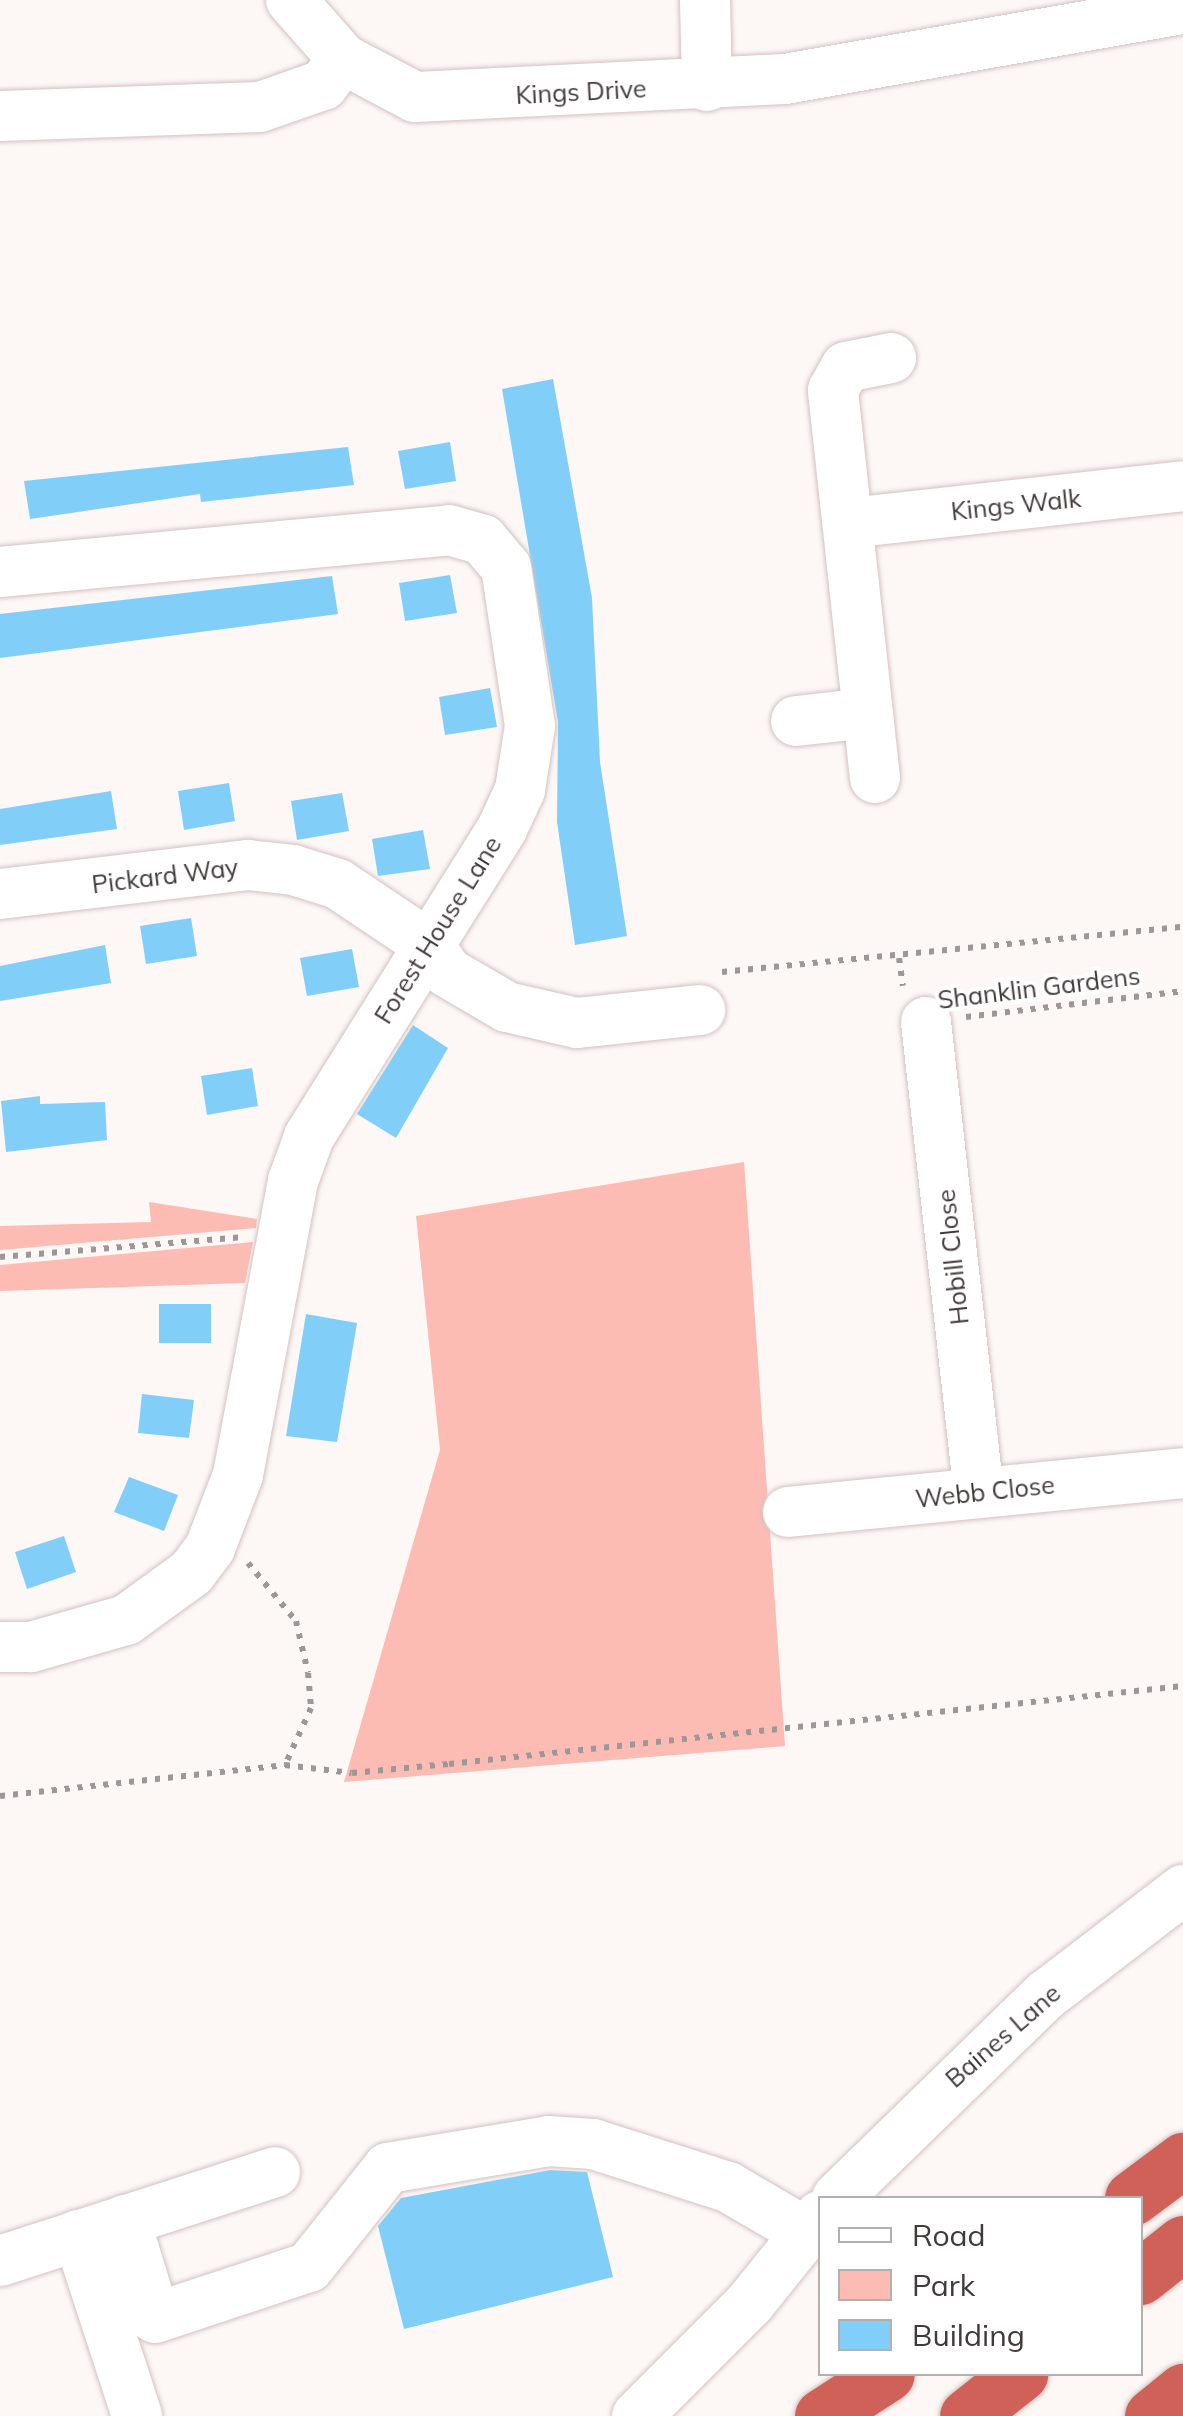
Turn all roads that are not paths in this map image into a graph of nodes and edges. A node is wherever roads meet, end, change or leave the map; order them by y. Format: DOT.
graph roads {
  1 [pos="292,0"];
  2 [pos="705,0"];
  3 [pos="1183,10"];
  4 [pos="344,59"];
  5 [pos="707,86"];
  6 [pos="0,116"];
  7 [pos="891,358"];
  8 [pos="1183,486"];
  9 [pos="848,524"];
  10 [pos="0,572"];
  11 [pos="868,713"];
  12 [pos="796,722"];
  13 [pos="875,778"];
  14 [pos="0,894"];
  15 [pos="429,945"];
  16 [pos="711,985"];
  17 [pos="926,1022"];
  18 [pos="1183,1473"];
  19 [pos="979,1492"];
  20 [pos="788,1512"];
  21 [pos="0,1647"];
  22 [pos="1183,1890"];
  23 [pos="1183,2160"];
  24 [pos="275,2172"];
  25 [pos="841,2196"];
  26 [pos="1135,2196"];
  27 [pos="818,2215"];
  28 [pos="124,2220"];
  29 [pos="818,2220"];
  30 [pos="78,2235"];
  31 [pos="1183,2243"];
  32 [pos="0,2261"];
  33 [pos="1143,2275"];
  34 [pos="885,2376"];
  35 [pos="1017,2376"];
  36 [pos="1183,2391"];
  37 [pos="137,2416"];
  38 [pos="637,2416"];
  39 [pos="822,2416"];
  40 [pos="967,2416"];
  41 [pos="1152,2416"];
  1 -- 4 [label="street"];
  2 -- 5 [label="street"];
  3 -- 5 [label="street, Kings Drive"];
  4 -- 5 [label="street, Kings Drive"];
  4 -- 6 [label="street"];
  7 -- 9 [label="street"];
  8 -- 9 [label="street, Kings Walk"];
  9 -- 11 [label="street"];
  10 -- 15 [label="street, Forest House Lane"];
  11 -- 12 [label="street"];
  11 -- 13 [label="street"];
  14 -- 15 [label="street, Pickard Way"];
  15 -- 16 [label="street, Pickard Way"];
  15 -- 21 [label="street, Forest House Lane"];
  17 -- 19 [label="street, Hobill Close"];
  18 -- 19 [label="street, Webb Close"];
  19 -- 20 [label="street, Webb Close"];
  22 -- 25 [label="street, Baines Lane"];
  23 -- 26 [label="highway"];
  24 -- 28 [label="street"];
  27 -- 28 [label="street"];
  28 -- 30 [label="street"];
  29 -- 38 [label="street, Baines Lane"];
  30 -- 32 [label="street"];
  30 -- 37 [label="street"];
  31 -- 33 [label="highway"];
  34 -- 39 [label="highway"];
  35 -- 40 [label="highway"];
  36 -- 41 [label="highway"];
}
